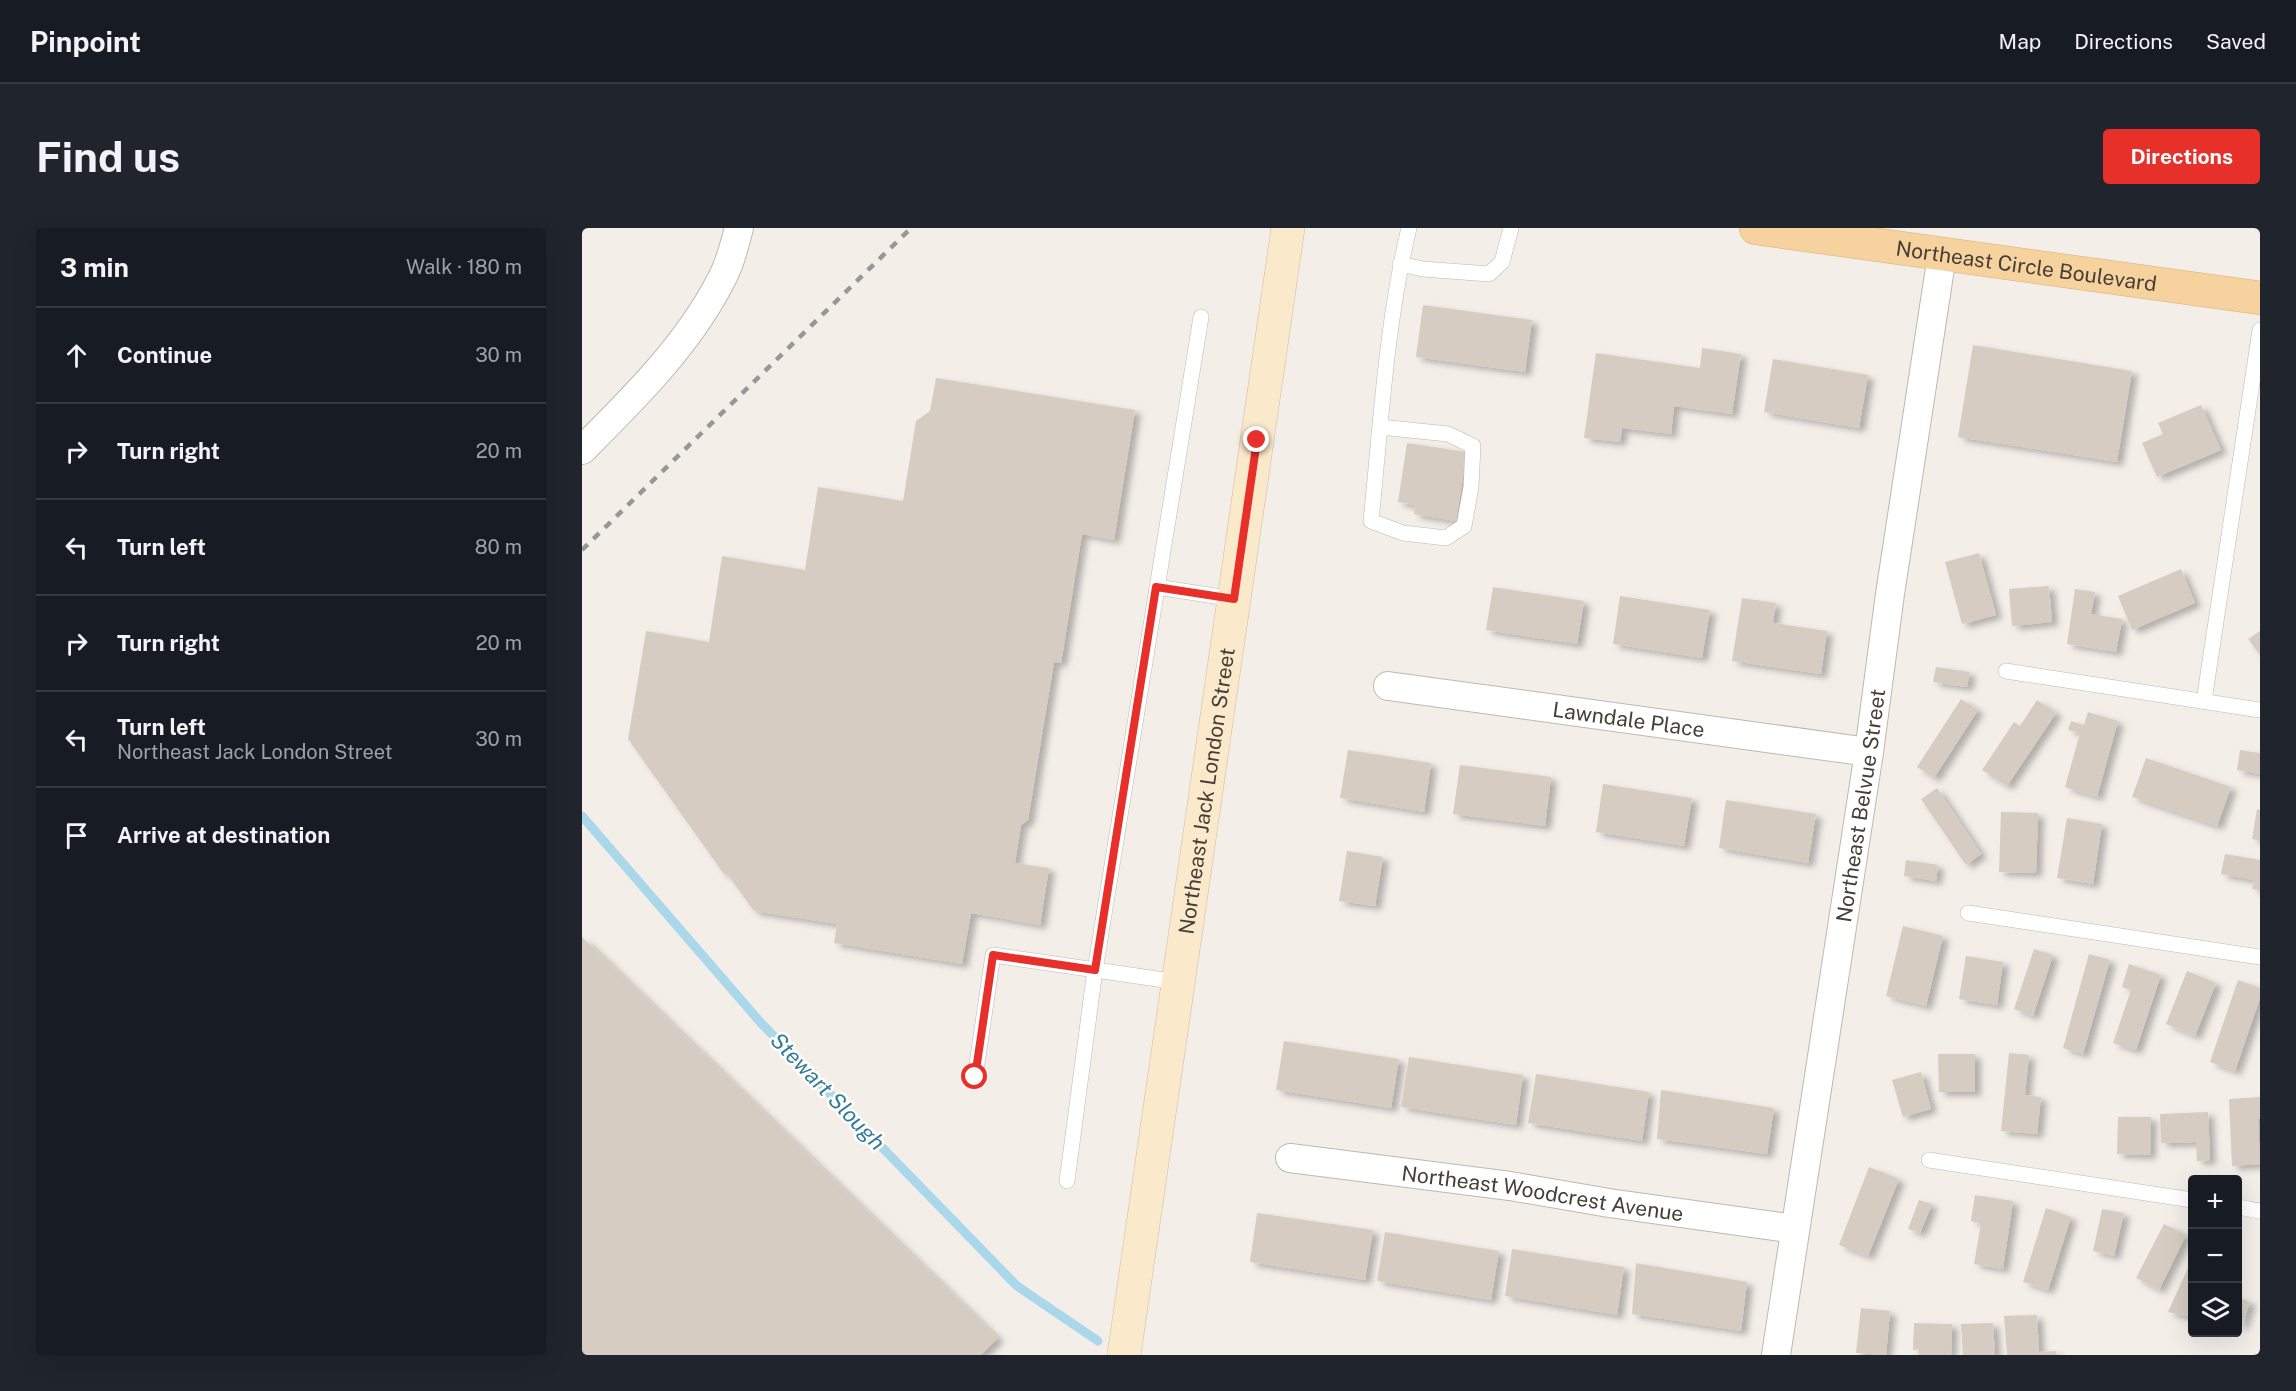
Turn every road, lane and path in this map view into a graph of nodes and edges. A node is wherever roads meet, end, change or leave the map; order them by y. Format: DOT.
graph roads {
  1 [pos="739,228"];
  2 [pos="1288,228"];
  3 [pos="1409,228"];
  4 [pos="1511,228"];
  5 [pos="1756,228"];
  6 [pos="1942,255"];
  7 [pos="1400,264"];
  8 [pos="2260,298"];
  9 [pos="1201,317"];
  10 [pos="2260,330"];
  11 [pos="1380,427"];
  12 [pos="582,450"];
  13 [pos="1156,587"];
  14 [pos="1234,599"];
  15 [pos="2006,671"];
  16 [pos="1388,686"];
  17 [pos="2204,701"];
  18 [pos="2260,710"];
  19 [pos="1869,752"];
  20 [pos="1968,913"];
  21 [pos="2260,957"];
  22 [pos="1095,970"];
  23 [pos="1178,982"];
  24 [pos="975,1077"];
  25 [pos="1290,1158"];
  26 [pos="1929,1160"];
  27 [pos="1067,1181"];
  28 [pos="2188,1199"];
  29 [pos="2242,1208"];
  30 [pos="2260,1211"];
  31 [pos="1795,1229"];
  32 [pos="1124,1355"];
  33 [pos="1776,1355"];
  1 -- 12 [label="street"];
  2 -- 14 [label="street, Northeast Jack London Street"];
  3 -- 7 [label="lane"];
  4 -- 7 [label="lane"];
  5 -- 6 [label="main road, Northeast Circle Boulevard"];
  6 -- 8 [label="main road, Northeast Circle Boulevard"];
  6 -- 19 [label="street, Northeast Belvue Street"];
  7 -- 11 [label="lane"];
  9 -- 13 [label="lane"];
  10 -- 17 [label="lane"];
  11 -- 11 [label="lane"];
  13 -- 14 [label="lane"];
  13 -- 22 [label="lane"];
  14 -- 23 [label="street, Northeast Jack London Street"];
  15 -- 17 [label="lane"];
  16 -- 19 [label="street, Lawndale Place"];
  17 -- 18 [label="lane"];
  19 -- 31 [label="street, Northeast Belvue Street"];
  20 -- 21 [label="lane"];
  22 -- 23 [label="lane"];
  22 -- 24 [label="lane"];
  22 -- 27 [label="lane"];
  23 -- 32 [label="street, Northeast Jack London Street"];
  25 -- 31 [label="street, Northeast Woodcrest Avenue"];
  26 -- 28 [label="lane"];
  29 -- 30 [label="lane"];
  31 -- 33 [label="street, Northeast Belvue Street"];
}
